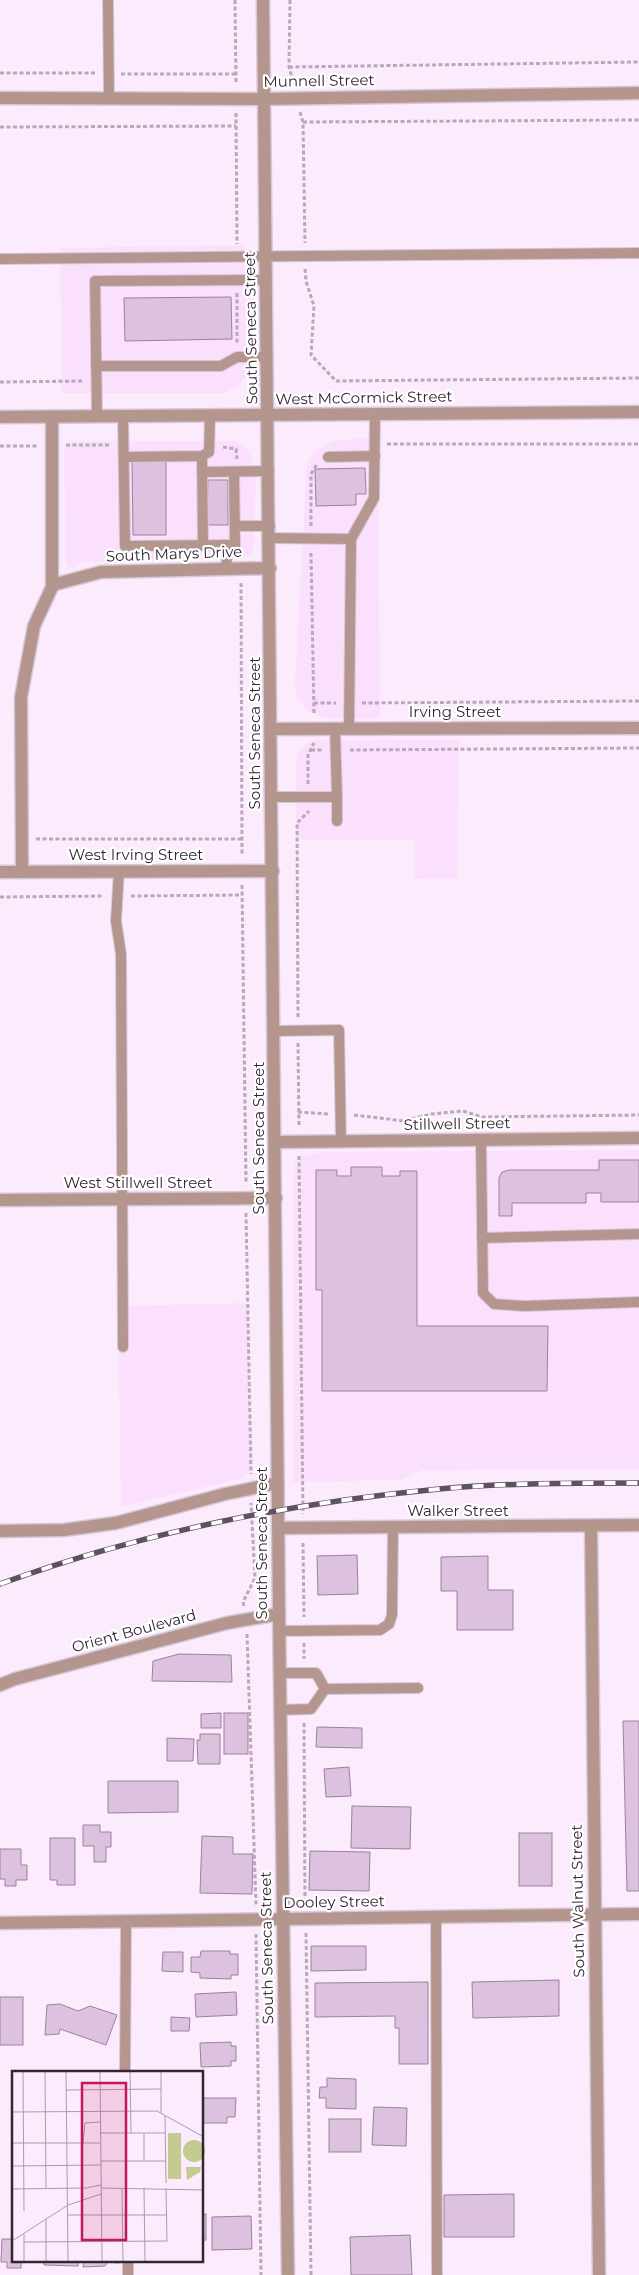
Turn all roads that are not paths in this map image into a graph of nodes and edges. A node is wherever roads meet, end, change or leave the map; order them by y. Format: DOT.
graph roads {
  1 [pos="108,0"];
  2 [pos="263,0"];
  3 [pos="639,93"];
  4 [pos="0,98"];
  5 [pos="109,98"];
  6 [pos="264,99"];
  7 [pos="639,253"];
  8 [pos="266,256"];
  9 [pos="0,259"];
  10 [pos="267,280"];
  11 [pos="267,357"];
  12 [pos="96,366"];
  13 [pos="639,412"];
  14 [pos="375,414"];
  15 [pos="268,415"];
  16 [pos="97,416"];
  17 [pos="123,416"];
  18 [pos="210,416"];
  19 [pos="0,417"];
  20 [pos="52,417"];
  21 [pos="202,456"];
  22 [pos="375,456"];
  23 [pos="124,457"];
  24 [pos="324,458"];
  25 [pos="269,471"];
  26 [pos="202,472"];
  27 [pos="236,472"];
  28 [pos="235,526"];
  29 [pos="270,532"];
  30 [pos="352,539"];
  31 [pos="226,545"];
  32 [pos="203,546"];
  33 [pos="227,568"];
  34 [pos="270,568"];
  35 [pos="52,587"];
  36 [pos="639,728"];
  37 [pos="272,729"];
  38 [pos="335,729"];
  39 [pos="348,729"];
  40 [pos="272,797"];
  41 [pos="337,797"];
  42 [pos="337,821"];
  43 [pos="119,871"];
  44 [pos="273,871"];
  45 [pos="0,872"];
  46 [pos="22,872"];
  47 [pos="274,1031"];
  48 [pos="639,1138"];
  49 [pos="481,1141"];
  50 [pos="275,1142"];
  51 [pos="341,1142"];
  52 [pos="276,1198"];
  53 [pos="122,1199"];
  54 [pos="0,1200"];
  55 [pos="639,1234"];
  56 [pos="482,1238"];
  57 [pos="639,1302"];
  58 [pos="123,1347"];
  59 [pos="278,1483"];
  60 [pos="639,1525"];
  61 [pos="591,1526"];
  62 [pos="393,1527"];
  63 [pos="278,1528"];
  64 [pos="0,1531"];
  65 [pos="279,1614"];
  66 [pos="279,1631"];
  67 [pos="280,1673"];
  68 [pos="0,1685"];
  69 [pos="418,1688"];
  70 [pos="325,1689"];
  71 [pos="280,1710"];
  72 [pos="595,1914"];
  73 [pos="639,1914"];
  74 [pos="436,1917"];
  75 [pos="283,1920"];
  76 [pos="126,1922"];
  77 [pos="0,1923"];
  78 [pos="125,2071"];
  79 [pos="128,2262"];
  80 [pos="128,2275"];
  81 [pos="288,2275"];
  82 [pos="437,2275"];
  83 [pos="599,2275"];
  1 -- 5 [label="lane"];
  2 -- 6 [label="street, South Seneca Street"];
  3 -- 6 [label="street, Munnell Street"];
  4 -- 5 [label="street, Munnell Street"];
  5 -- 6 [label="street, Munnell Street"];
  6 -- 8 [label="street, South Seneca Street"];
  7 -- 8 [label="lane"];
  8 -- 9 [label="lane"];
  8 -- 10 [label="street, South Seneca Street"];
  10 -- 11 [label="street, South Seneca Street"];
  10 -- 12 [label="lane"];
  11 -- 12 [label="lane"];
  11 -- 15 [label="street, South Seneca Street"];
  12 -- 16 [label="lane"];
  13 -- 14 [label="street, West McCormick Street"];
  14 -- 15 [label="street, West McCormick Street"];
  14 -- 22 [label="lane"];
  15 -- 18 [label="street, West McCormick Street"];
  15 -- 25 [label="street, South Seneca Street"];
  16 -- 17 [label="street, West McCormick Street"];
  16 -- 20 [label="street, West McCormick Street"];
  17 -- 18 [label="street, West McCormick Street"];
  17 -- 23 [label="lane"];
  18 -- 21 [label="lane"];
  19 -- 20 [label="street, West McCormick Street"];
  20 -- 35 [label="street"];
  21 -- 23 [label="lane"];
  21 -- 26 [label="lane"];
  22 -- 24 [label="lane"];
  22 -- 30 [label="lane"];
  23 -- 32 [label="lane"];
  25 -- 27 [label="lane"];
  25 -- 29 [label="street, South Seneca Street"];
  26 -- 27 [label="lane"];
  26 -- 32 [label="lane"];
  27 -- 28 [label="lane"];
  28 -- 29 [label="lane"];
  28 -- 31 [label="lane"];
  29 -- 30 [label="lane"];
  29 -- 34 [label="street, South Seneca Street"];
  30 -- 39 [label="lane"];
  31 -- 32 [label="lane"];
  31 -- 33 [label="lane"];
  33 -- 34 [label="street, South Marys Drive"];
  33 -- 35 [label="street, South Marys Drive"];
  34 -- 37 [label="street, South Seneca Street"];
  35 -- 46 [label="street"];
  36 -- 39 [label="street, Irving Street"];
  37 -- 38 [label="street, Irving Street"];
  37 -- 40 [label="street, South Seneca Street"];
  38 -- 39 [label="street, Irving Street"];
  38 -- 41 [label="lane"];
  40 -- 41 [label="lane"];
  40 -- 44 [label="street, South Seneca Street"];
  41 -- 42 [label="lane"];
  43 -- 44 [label="street, West Irving Street"];
  43 -- 46 [label="street, West Irving Street"];
  43 -- 53 [label="lane"];
  44 -- 47 [label="street, South Seneca Street"];
  45 -- 46 [label="street, West Irving Street"];
  47 -- 50 [label="street, South Seneca Street"];
  47 -- 51 [label="lane"];
  48 -- 49 [label="street, Stillwell Street"];
  49 -- 51 [label="street, Stillwell Street"];
  49 -- 56 [label="lane"];
  50 -- 51 [label="street, Stillwell Street"];
  50 -- 52 [label="street, South Seneca Street"];
  52 -- 53 [label="street, West Stillwell Street"];
  52 -- 59 [label="street, South Seneca Street"];
  53 -- 54 [label="street, West Stillwell Street"];
  53 -- 58 [label="lane"];
  55 -- 56 [label="lane"];
  56 -- 57 [label="lane"];
  59 -- 63 [label="street, South Seneca Street"];
  59 -- 64 [label="street"];
  60 -- 61 [label="street, Walker Street"];
  61 -- 62 [label="street, Walker Street"];
  61 -- 72 [label="street, South Walnut Street"];
  62 -- 63 [label="street, Walker Street"];
  62 -- 66 [label="lane"];
  63 -- 65 [label="street, South Seneca Street"];
  65 -- 66 [label="street, South Seneca Street"];
  65 -- 68 [label="street, Orient Boulevard"];
  66 -- 67 [label="street, South Seneca Street"];
  67 -- 70 [label="lane"];
  67 -- 71 [label="street, South Seneca Street"];
  69 -- 70 [label="lane"];
  70 -- 71 [label="lane"];
  71 -- 75 [label="street, South Seneca Street"];
  72 -- 73 [label="street, Dooley Street"];
  72 -- 74 [label="street, Dooley Street"];
  72 -- 83 [label="street, South Walnut Street"];
  74 -- 75 [label="street, Dooley Street"];
  74 -- 82 [label="lane"];
  75 -- 76 [label="street, Dooley Street"];
  75 -- 81 [label="street, South Seneca Street"];
  76 -- 77 [label="street, Dooley Street"];
  76 -- 78 [label="lane"];
  79 -- 80 [label="lane"];
}
